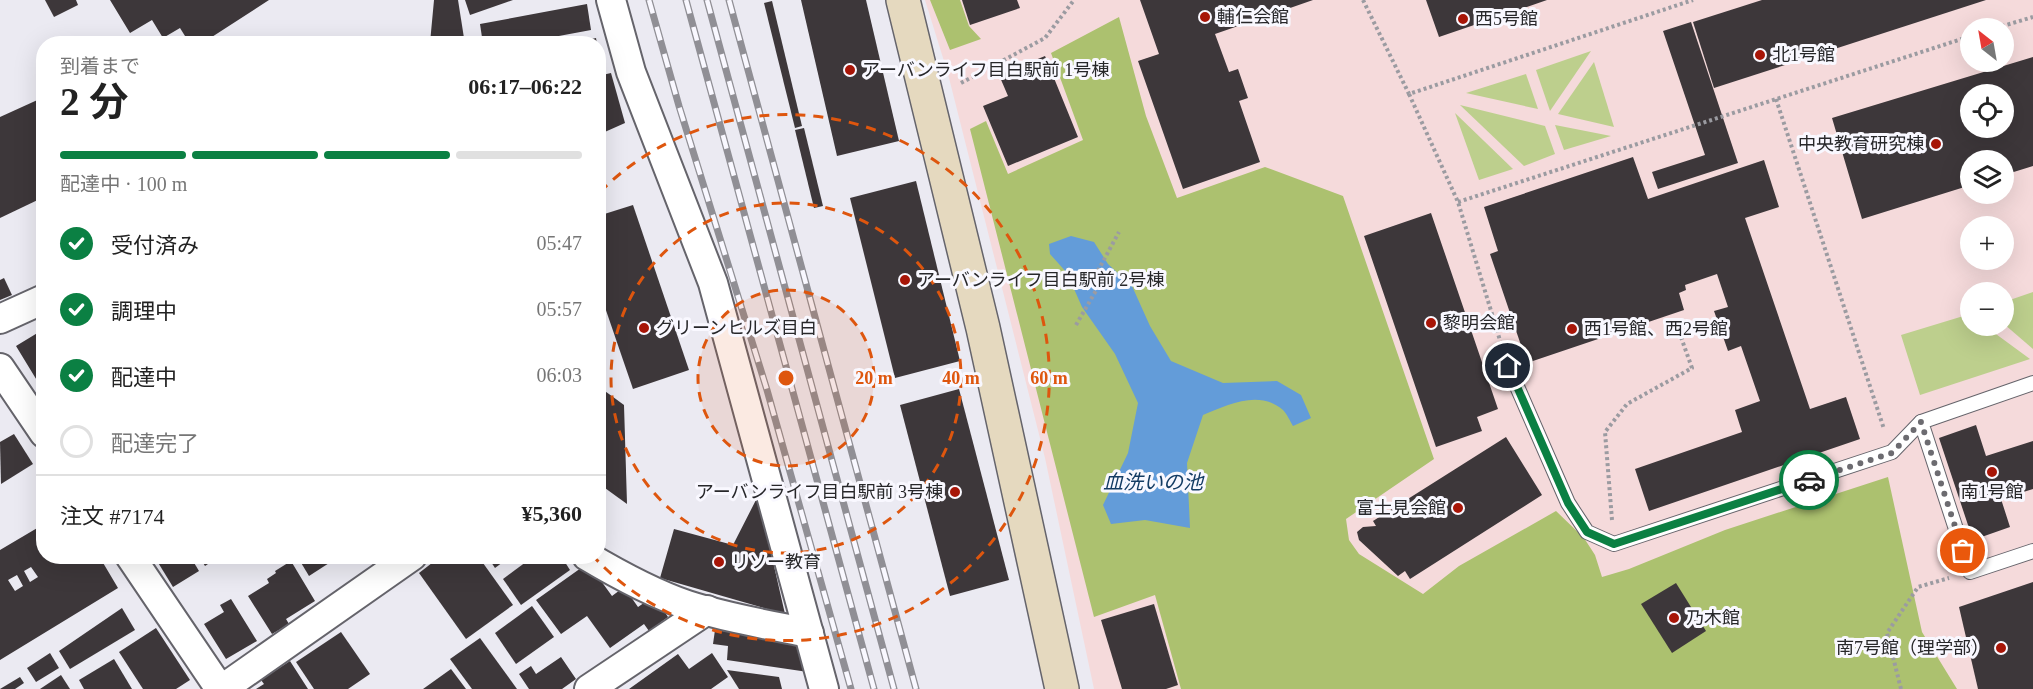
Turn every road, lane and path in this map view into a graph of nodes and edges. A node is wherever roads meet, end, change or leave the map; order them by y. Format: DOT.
graph roads {
  1 [pos="611,0"];
  2 [pos="903,0"];
  3 [pos="1074,0"];
  4 [pos="1363,0"];
  5 [pos="1693,0"];
  6 [pos="2033,17"];
  7 [pos="2014,23"];
  8 [pos="1960,40"];
  9 [pos="961,83"];
  10 [pos="1409,94"];
  11 [pos="1776,99"];
  12 [pos="1458,202"];
  13 [pos="1119,231"];
  14 [pos="36,303"];
  15 [pos="0,319"];
  16 [pos="1076,325"];
  17 [pos="1677,326"];
  18 [pos="1508,366"];
  19 [pos="0,368"];
  20 [pos="2033,383"];
  21 [pos="36,421"];
  22 [pos="1921,422"];
  23 [pos="1892,453"];
  24 [pos="1614,544"];
  25 [pos="2033,550"];
  26 [pos="135,564"];
  27 [pos="401,564"];
  28 [pos="601,564"];
  29 [pos="1970,572"];
  30 [pos="707,610"];
  31 [pos="809,633"];
  32 [pos="221,689"];
  33 [pos="589,689"];
  34 [pos="825,689"];
  35 [pos="1062,689"];
  36 [pos="1901,689"];
  1 -- 31 [label="street"];
  2 -- 35 [label="street"];
  3 -- 9 [label="path"];
  4 -- 10 [label="path"];
  5 -- 10 [label="path"];
  6 -- 7 [label="path"];
  8 -- 11 [label="path"];
  10 -- 12 [label="path"];
  11 -- 12 [label="path"];
  11 -- 23 [label="path"];
  12 -- 18 [label="path"];
  13 -- 16 [label="path"];
  14 -- 15 [label="street"];
  17 -- 24 [label="path"];
  18 -- 24 [label="lane"];
  19 -- 21 [label="street"];
  20 -- 22 [label="lane"];
  22 -- 23 [label="lane"];
  22 -- 29 [label="lane"];
  23 -- 24 [label="lane"];
  25 -- 29 [label="lane"];
  26 -- 32 [label="street"];
  27 -- 32 [label="street"];
  28 -- 30 [label="street"];
  29 -- 36 [label="path"];
  30 -- 31 [label="street"];
  30 -- 33 [label="street"];
  31 -- 34 [label="street"];
}
